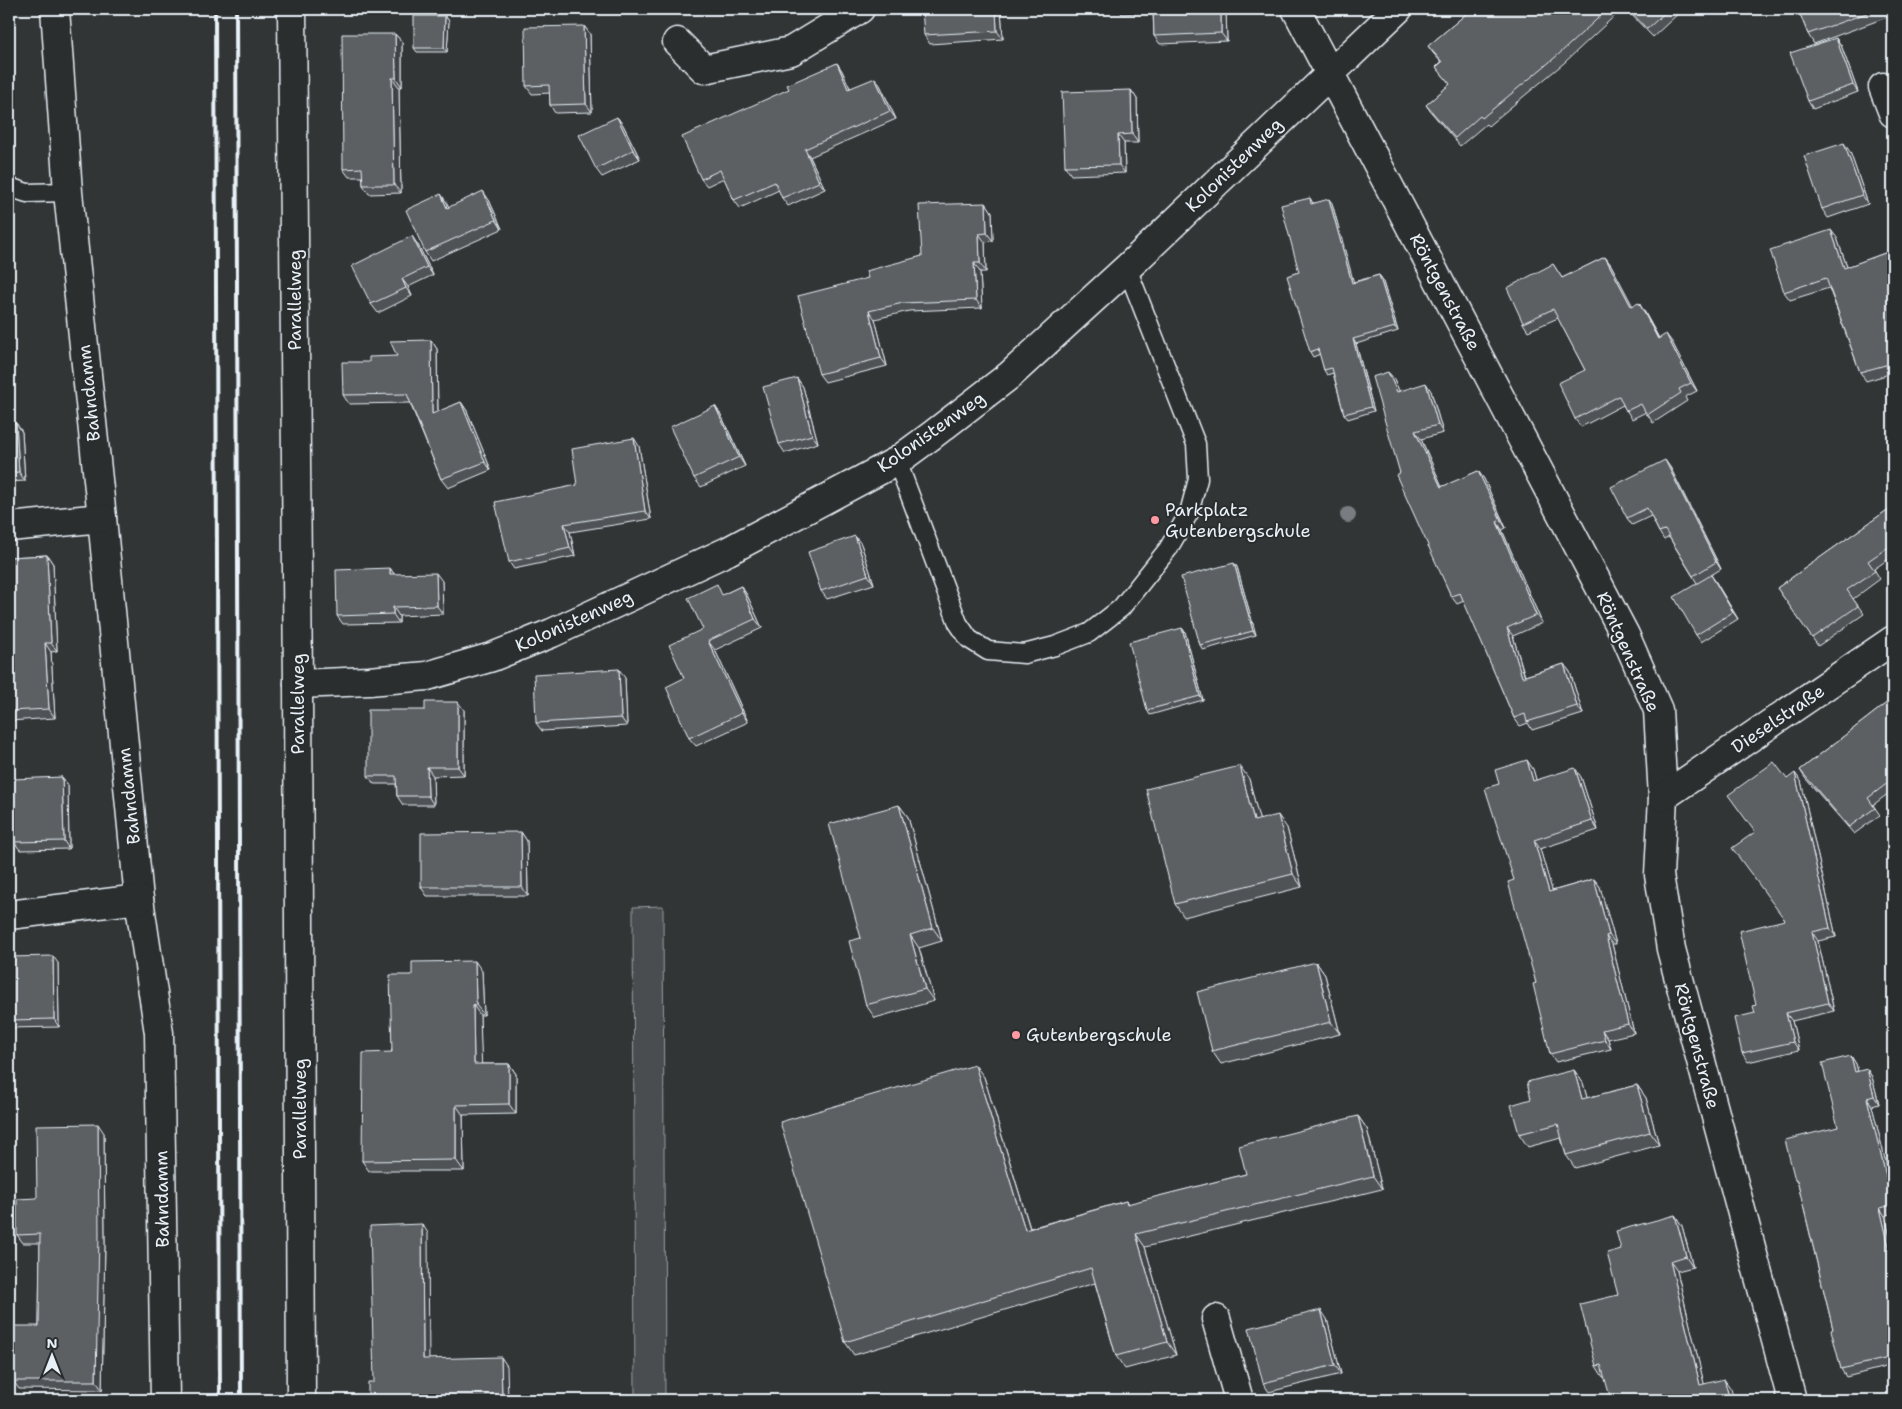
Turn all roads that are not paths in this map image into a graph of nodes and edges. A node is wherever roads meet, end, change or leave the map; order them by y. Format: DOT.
graph roads {
  1 [pos="55,9"];
  2 [pos="292,9"];
  3 [pos="860,9"];
  4 [pos="1296,9"];
  5 [pos="1398,9"];
  6 [pos="676,42"];
  7 [pos="1330,74"];
  8 [pos="1883,87"];
  9 [pos="1893,113"];
  10 [pos="9,187"];
  11 [pos="68,192"];
  12 [pos="1127,268"];
  13 [pos="897,461"];
  14 [pos="102,518"];
  15 [pos="9,527"];
  16 [pos="1893,640"];
  17 [pos="298,684"];
  18 [pos="1663,797"];
  19 [pos="139,899"];
  20 [pos="9,916"];
  21 [pos="1216,1319"];
  22 [pos="165,1400"];
  23 [pos="301,1400"];
  24 [pos="1239,1400"];
  25 [pos="1792,1400"];
  1 -- 11 [label="street, Bahndamm"];
  2 -- 17 [label="street, Parallelweg"];
  3 -- 6 [label="street"];
  4 -- 7 [label="street, Röntgenstraße"];
  5 -- 7 [label="street, Kolonistenweg"];
  7 -- 12 [label="street, Kolonistenweg"];
  7 -- 18 [label="street, Röntgenstraße"];
  8 -- 9 [label="street"];
  10 -- 11 [label="lane"];
  11 -- 14 [label="street, Bahndamm"];
  12 -- 13 [label="street, Kolonistenweg"];
  12 -- 13 [label="lane"];
  13 -- 17 [label="street, Kolonistenweg"];
  14 -- 15 [label="street"];
  14 -- 19 [label="street, Bahndamm"];
  16 -- 18 [label="street, Dieselstraße"];
  17 -- 23 [label="street, Parallelweg"];
  18 -- 25 [label="street, Röntgenstraße"];
  19 -- 20 [label="street"];
  19 -- 22 [label="street, Bahndamm"];
  21 -- 24 [label="street"];
}
